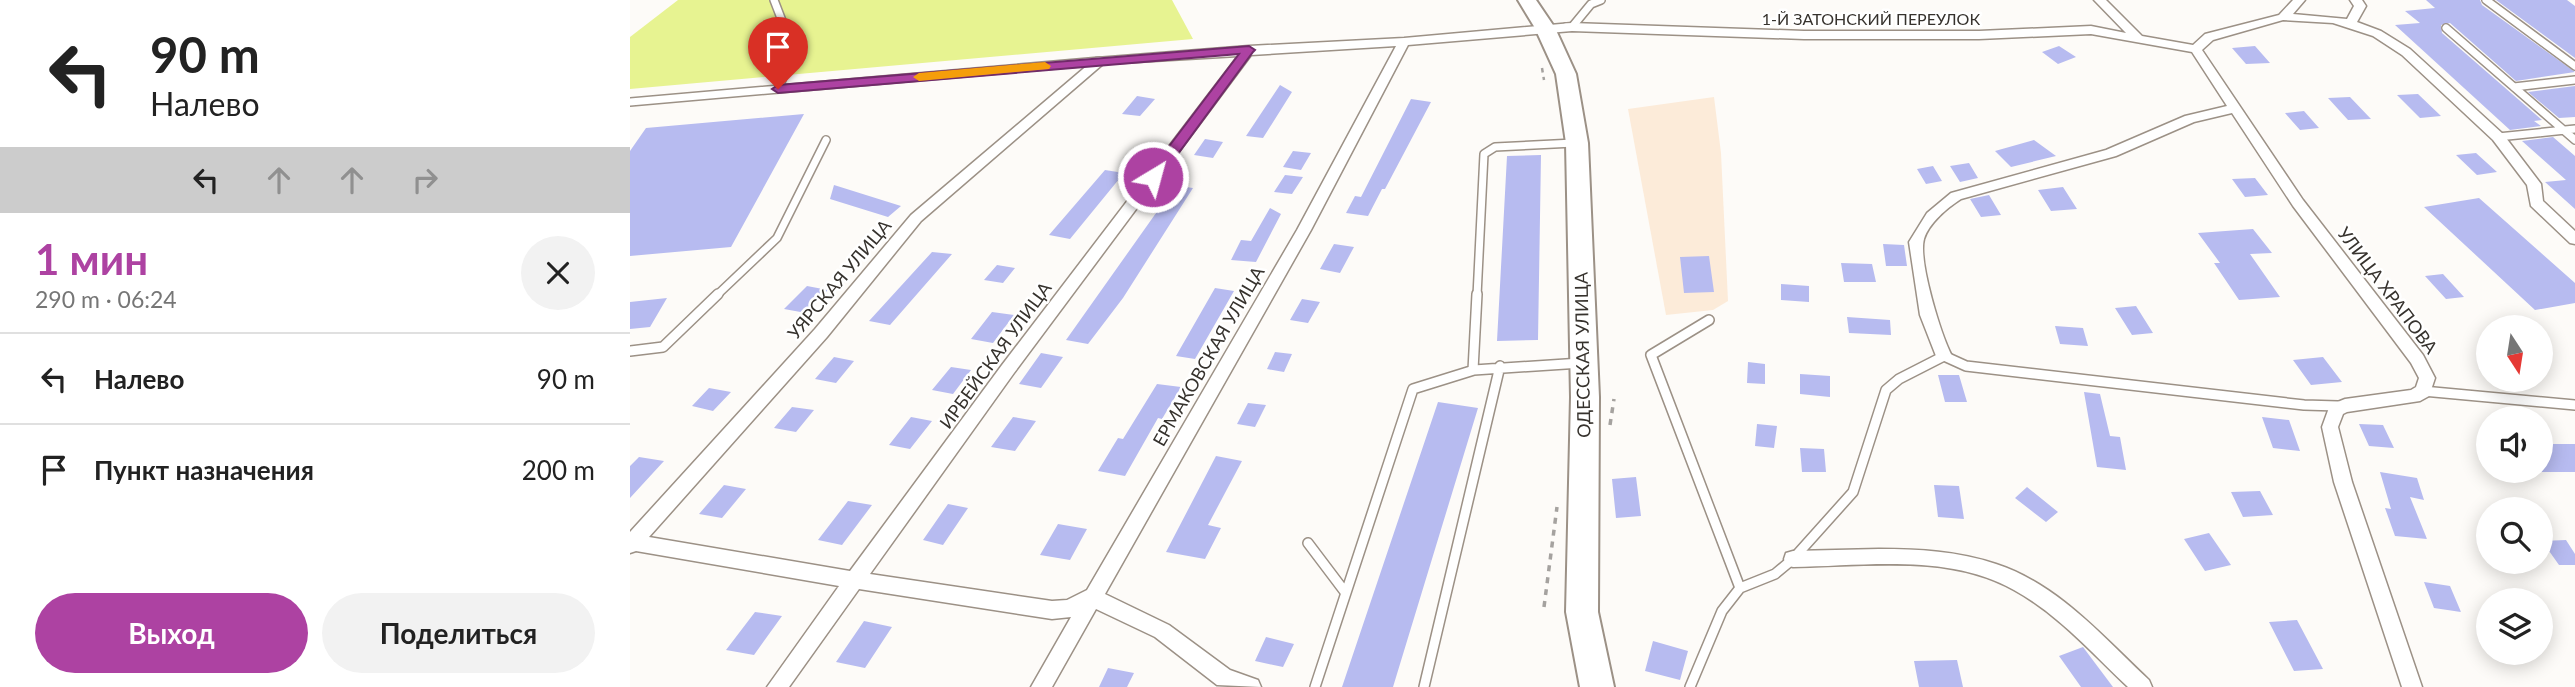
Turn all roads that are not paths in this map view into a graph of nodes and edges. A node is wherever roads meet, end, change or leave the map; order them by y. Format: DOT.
graph roads {
  1 [pos="774,0"];
  2 [pos="1527,0"];
  3 [pos="1601,0"];
  4 [pos="2100,0"];
  5 [pos="2299,0"];
  6 [pos="2356,0"];
  7 [pos="2486,0"];
  8 [pos="2283,17"];
  9 [pos="2353,21"];
  10 [pos="1558,27"];
  11 [pos="2446,28"];
  12 [pos="2138,38"];
  13 [pos="1404,42"];
  14 [pos="2196,48"];
  15 [pos="1249,50"];
  16 [pos="1100,61"];
  17 [pos="2575,66"];
  18 [pos="2575,80"];
  19 [pos="2514,87"];
  20 [pos="778,89"];
  21 [pos="630,103"];
  22 [pos="2235,108"];
  23 [pos="2575,129"];
  24 [pos="2564,130"];
  25 [pos="2498,137"];
  26 [pos="826,140"];
  27 [pos="2575,140"];
  28 [pos="1577,142"];
  29 [pos="2575,239"];
  30 [pos="1709,320"];
  31 [pos="630,351"];
  32 [pos="1944,356"];
  33 [pos="1584,363"];
  34 [pos="1500,366"];
  35 [pos="1473,370"];
  36 [pos="2423,391"];
  37 [pos="2575,405"];
  38 [pos="2345,406"];
  39 [pos="631,543"];
  40 [pos="1308,543"];
  41 [pos="1793,559"];
  42 [pos="855,580"];
  43 [pos="1740,588"];
  44 [pos="1345,592"];
  45 [pos="1091,597"];
  46 [pos="776,687"];
  47 [pos="1041,687"];
  48 [pos="1251,687"];
  49 [pos="1315,687"];
  50 [pos="1424,687"];
  51 [pos="1597,687"];
  52 [pos="1690,687"];
  53 [pos="2142,687"];
  54 [pos="2412,687"];
  1 -- 20 [label="lane"];
  2 -- 10 [label="main road, ОДЕССКАЯ УЛИЦА"];
  3 -- 10 [label="lane"];
  4 -- 12 [label="street"];
  5 -- 8 [label="street"];
  6 -- 9 [label="street"];
  7 -- 17 [label="lane"];
  8 -- 9 [label="street"];
  8 -- 14 [label="street"];
  9 -- 25 [label="street"];
  10 -- 12 [label="street, 1-Й ЗАТОНСКИЙ ПЕРЕУЛОК"];
  10 -- 13 [label="street, 1-Й ЗАТОНСКИЙ ПЕРЕУЛОК"];
  10 -- 28 [label="main road, ОДЕССКАЯ УЛИЦА"];
  11 -- 19 [label="lane"];
  12 -- 14 [label="street, 1-Й ЗАТОНСКИЙ ПЕРЕУЛОК"];
  13 -- 15 [label="street, 1-Й ЗАТОНСКИЙ ПЕРЕУЛОК"];
  13 -- 45 [label="street, ЕРМАКОВСКАЯ УЛИЦА"];
  14 -- 22 [label="street, УЛИЦА ХРАПОВА"];
  15 -- 16 [label="street, 1-Й ЗАТОНСКИЙ ПЕРЕУЛОК"];
  15 -- 42 [label="street, ИРБЕЙСКАЯ УЛИЦА"];
  16 -- 20 [label="lane"];
  16 -- 39 [label="street, УЯРСКАЯ УЛИЦА"];
  18 -- 19 [label="lane"];
  19 -- 24 [label="lane"];
  20 -- 21 [label="lane"];
  22 -- 32 [label="street"];
  22 -- 36 [label="street, УЛИЦА ХРАПОВА"];
  23 -- 24 [label="lane"];
  24 -- 25 [label="lane"];
  24 -- 27 [label="lane"];
  25 -- 29 [label="street"];
  26 -- 31 [label="lane"];
  28 -- 33 [label="main road, ОДЕССКАЯ УЛИЦА"];
  28 -- 35 [label="lane"];
  30 -- 43 [label="lane"];
  32 -- 38 [label="lane"];
  32 -- 41 [label="lane"];
  33 -- 34 [label="lane"];
  33 -- 51 [label="main road, ОДЕССКАЯ УЛИЦА"];
  34 -- 35 [label="lane"];
  34 -- 50 [label="lane"];
  35 -- 44 [label="lane"];
  36 -- 37 [label="lane"];
  36 -- 38 [label="street"];
  38 -- 54 [label="street"];
  39 -- 42 [label="street"];
  40 -- 44 [label="lane"];
  41 -- 43 [label="lane"];
  41 -- 53 [label="street"];
  42 -- 45 [label="street"];
  42 -- 46 [label="street, ИРБЕЙСКАЯ УЛИЦА"];
  43 -- 52 [label="lane"];
  44 -- 49 [label="lane"];
  45 -- 47 [label="street, ЕРМАКОВСКАЯ УЛИЦА"];
  45 -- 48 [label="street"];
}
